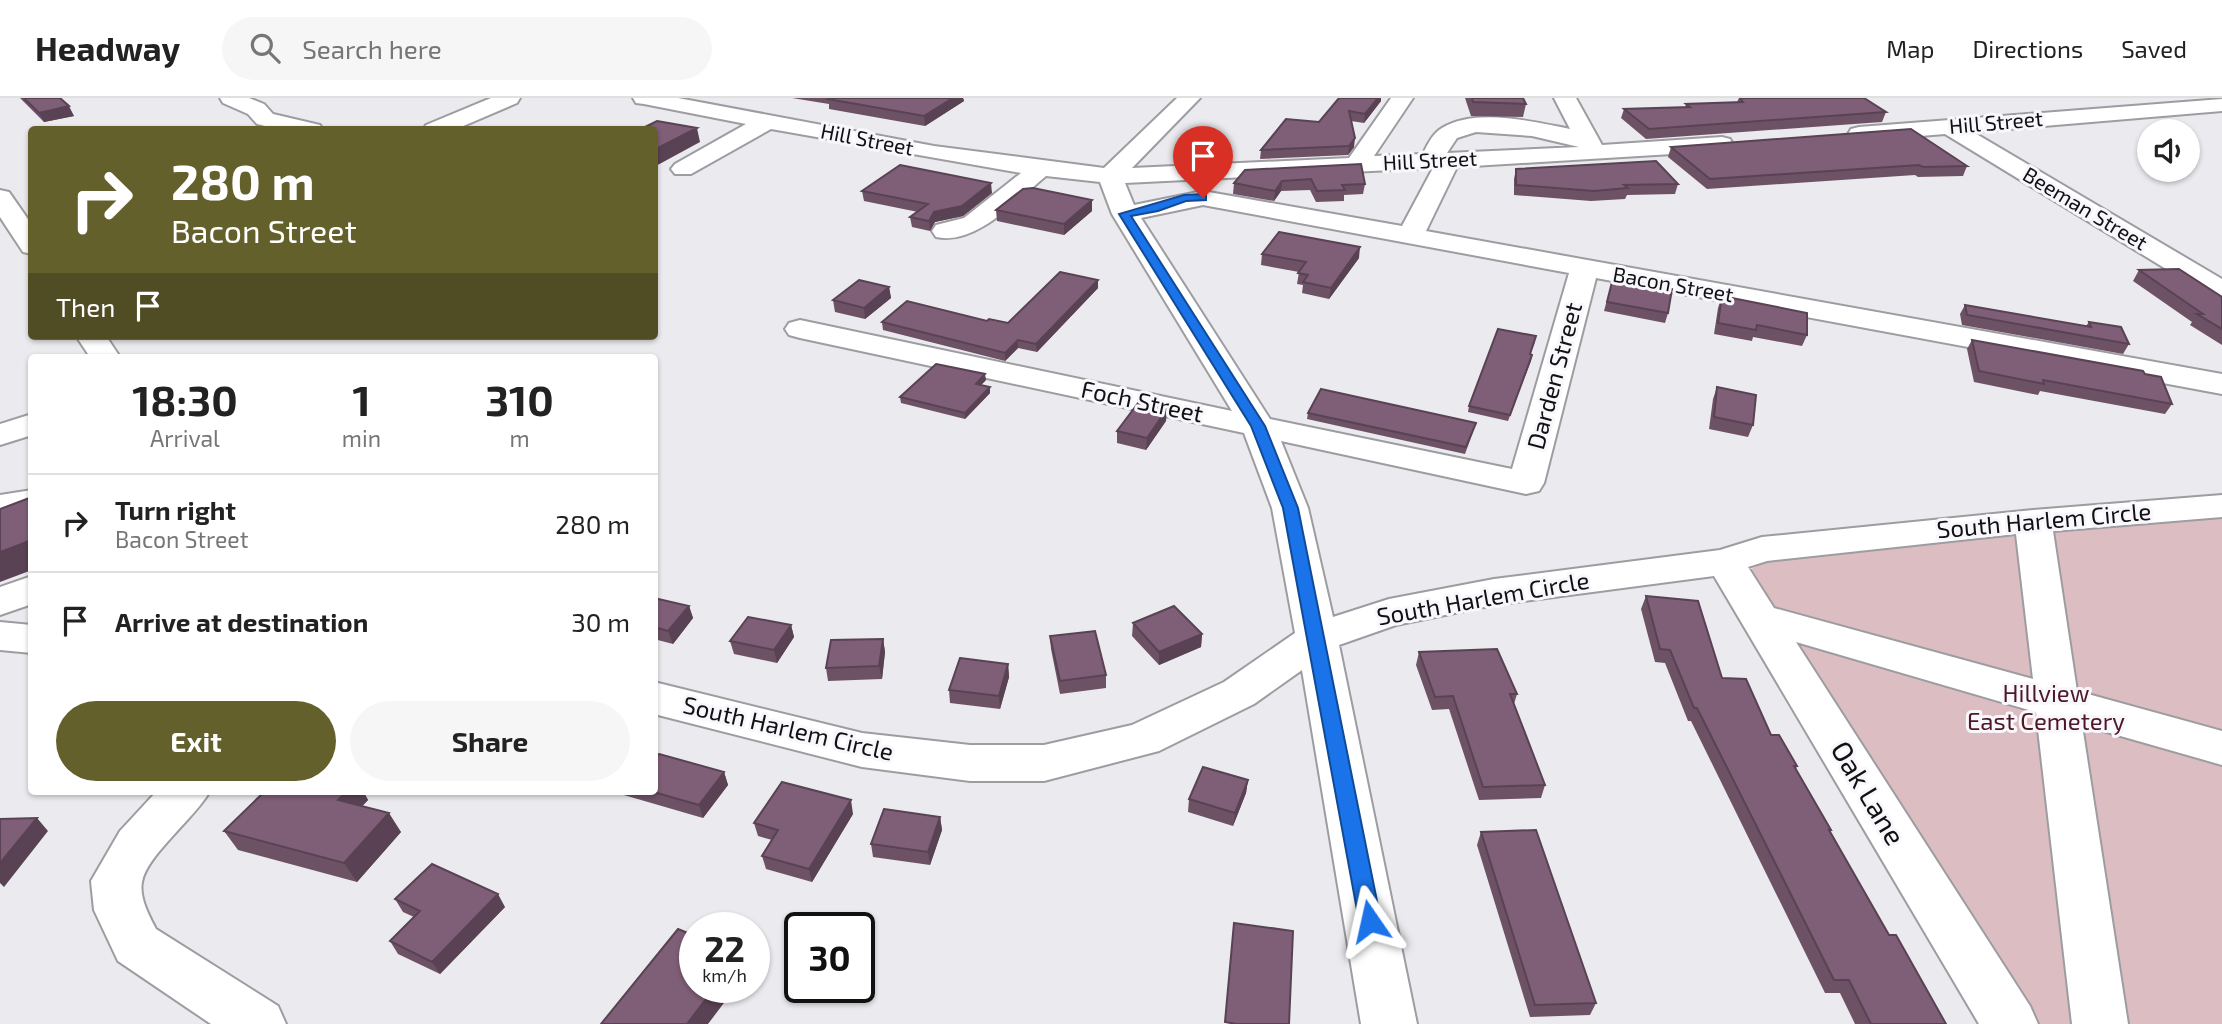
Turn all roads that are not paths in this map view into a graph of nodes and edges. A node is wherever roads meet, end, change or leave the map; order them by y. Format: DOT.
graph roads {
  1 [pos="231,98"];
  2 [pos="509,98"];
  3 [pos="644,98"];
  4 [pos="1189,98"];
  5 [pos="1402,98"];
  6 [pos="2222,105"];
  7 [pos="1570,107"];
  8 [pos="769,121"];
  9 [pos="306,122"];
  10 [pos="443,126"];
  11 [pos="1948,127"];
  12 [pos="1610,130"];
  13 [pos="1840,135"];
  14 [pos="1746,142"];
  15 [pos="1591,146"];
  16 [pos="1624,151"];
  17 [pos="1440,160"];
  18 [pos="1356,165"];
  19 [pos="682,169"];
  20 [pos="1039,170"];
  21 [pos="1110,177"];
  22 [pos="0,198"];
  23 [pos="1125,214"];
  24 [pos="945,231"];
  25 [pos="1410,236"];
  26 [pos="28,240"];
  27 [pos="1584,269"];
  28 [pos="2222,291"];
  29 [pos="800,329"];
  30 [pos="2222,384"];
  31 [pos="28,425"];
  32 [pos="1258,426"];
  33 [pos="0,435"];
  34 [pos="1526,483"];
  35 [pos="28,502"];
  36 [pos="0,506"];
  37 [pos="2222,506"];
  38 [pos="2033,521"];
  39 [pos="1726,562"];
  40 [pos="28,591"];
  41 [pos="0,602"];
  42 [pos="1761,618"];
  43 [pos="0,636"];
  44 [pos="1317,638"];
  45 [pos="28,639"];
  46 [pos="658,699"];
  47 [pos="2056,700"];
  48 [pos="2222,748"];
  49 [pos="182,795"];
  50 [pos="258,1024"];
  51 [pos="1389,1024"];
  52 [pos="2010,1024"];
  53 [pos="2100,1024"];
  1 -- 9 [label="street"];
  2 -- 10 [label="street"];
  3 -- 8 [label="street, Hill Street"];
  4 -- 21 [label="street"];
  5 -- 18 [label="street"];
  6 -- 11 [label="street, Hill Street"];
  7 -- 15 [label="street"];
  8 -- 19 [label="street"];
  8 -- 20 [label="street, Hill Street"];
  11 -- 13 [label="street, Hill Street"];
  11 -- 28 [label="street, Beeman Street"];
  12 -- 16 [label="street"];
  14 -- 16 [label="street, Hill Street"];
  15 -- 16 [label="street, Hill Street"];
  15 -- 17 [label="street, Hill Street"];
  17 -- 18 [label="street, Hill Street"];
  17 -- 25 [label="street"];
  18 -- 21 [label="street, Hill Street"];
  20 -- 21 [label="street, Hill Street"];
  20 -- 24 [label="street"];
  21 -- 23 [label="street"];
  22 -- 26 [label="street"];
  23 -- 25 [label="street, Bacon Street"];
  23 -- 32 [label="street"];
  25 -- 27 [label="street, Bacon Street"];
  27 -- 30 [label="street, Bacon Street"];
  27 -- 34 [label="street, Darden Street"];
  29 -- 32 [label="street, Foch Street"];
  31 -- 33 [label="street"];
  32 -- 34 [label="street, Foch Street"];
  32 -- 44 [label="street"];
  35 -- 36 [label="street"];
  37 -- 38 [label="street, South Harlem Circle"];
  38 -- 39 [label="street, South Harlem Circle"];
  38 -- 47 [label="street"];
  39 -- 42 [label="street, Oak Lane"];
  39 -- 44 [label="street, South Harlem Circle"];
  40 -- 41 [label="street"];
  42 -- 47 [label="street"];
  42 -- 52 [label="street, Oak Lane"];
  43 -- 45 [label="street"];
  44 -- 46 [label="street, South Harlem Circle"];
  44 -- 51 [label="street"];
  47 -- 48 [label="street"];
  47 -- 53 [label="street"];
  49 -- 50 [label="street"];
}
